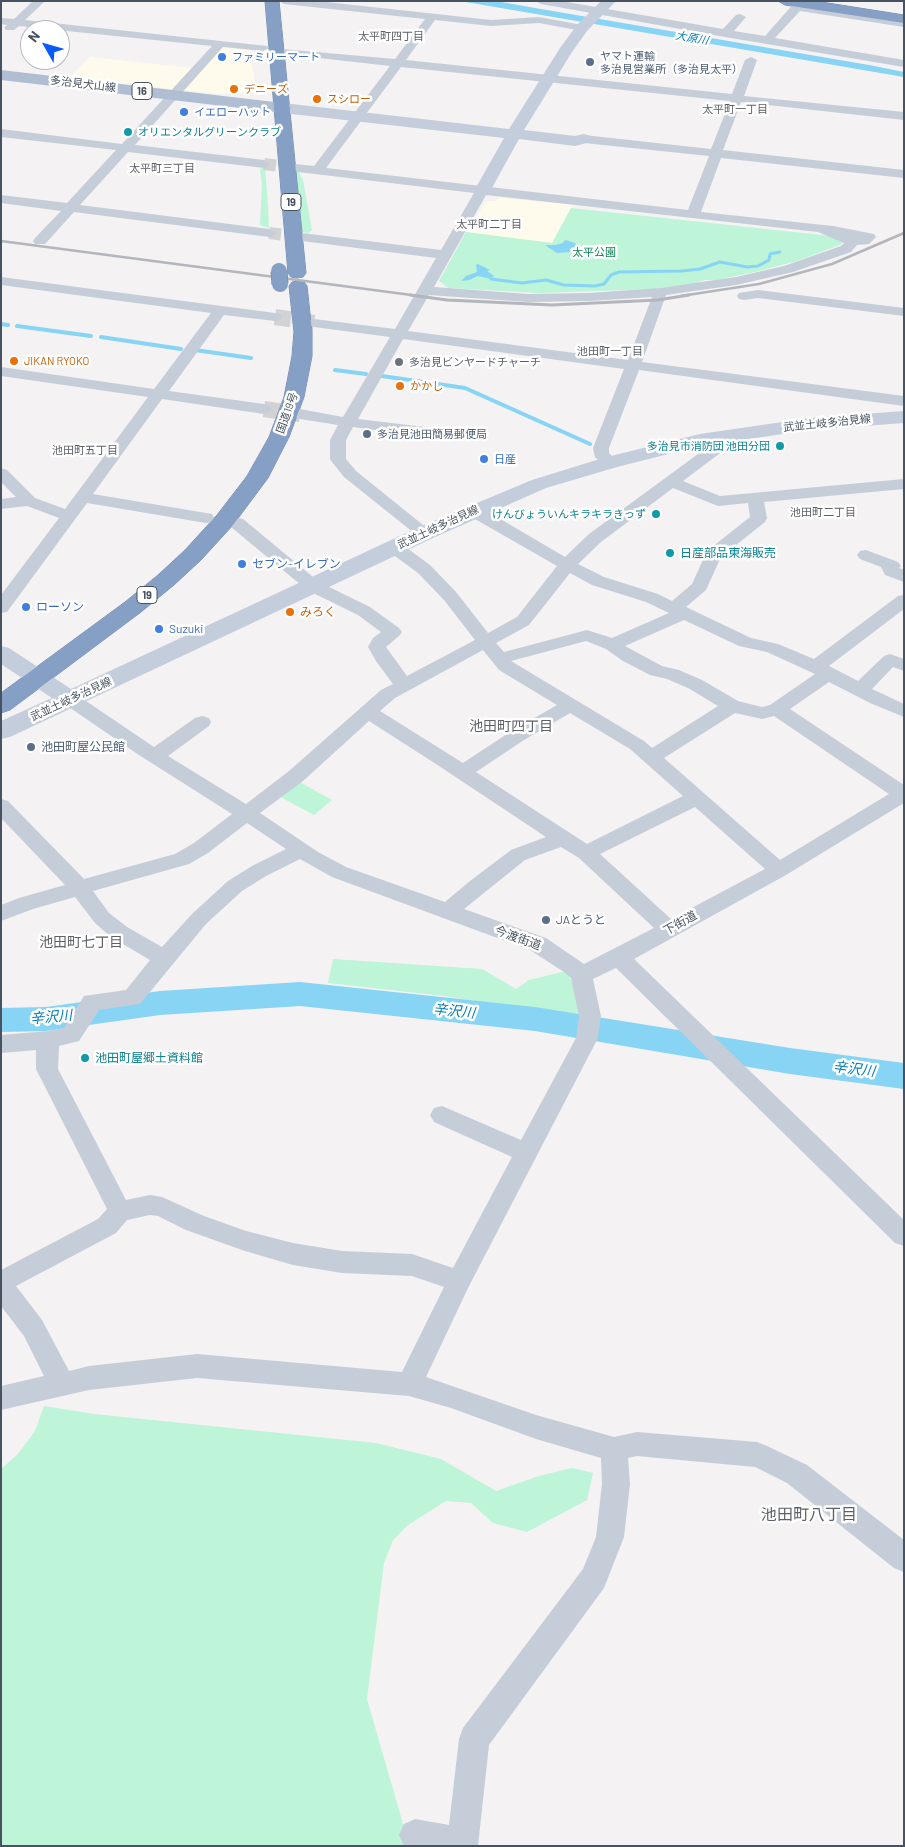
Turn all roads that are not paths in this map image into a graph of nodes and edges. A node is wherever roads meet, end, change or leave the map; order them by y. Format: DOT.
graph roads {
  1 [pos="40,1"];
  2 [pos="259,1"];
  3 [pos="272,1"];
  4 [pos="284,1"];
  5 [pos="541,1"];
  6 [pos="609,1"];
  7 [pos="817,1"];
  8 [pos="316,3"];
  9 [pos="796,3"];
  10 [pos="597,13"];
  11 [pos="904,14"];
  12 [pos="433,16"];
  13 [pos="740,17"];
  14 [pos="904,19"];
  15 [pos="1,20"];
  16 [pos="16,22"];
  17 [pos="904,24"];
  18 [pos="583,27"];
  19 [pos="725,34"];
  20 [pos="1,35"];
  21 [pos="768,41"];
  22 [pos="220,44"];
  23 [pos="269,49"];
  24 [pos="751,60"];
  25 [pos="398,63"];
  26 [pos="904,64"];
  27 [pos="1,75"];
  28 [pos="548,79"];
  29 [pos="172,95"];
  30 [pos="736,99"];
  31 [pos="266,105"];
  32 [pos="283,108"];
  33 [pos="358,116"];
  34 [pos="904,116"];
  35 [pos="1,133"];
  36 [pos="514,134"];
  37 [pos="584,139"];
  38 [pos="126,147"];
  39 [pos="717,154"];
  40 [pos="264,164"];
  41 [pos="295,168"];
  42 [pos="318,170"];
  43 [pos="904,174"];
  44 [pos="482,191"];
  45 [pos="1,199"];
  46 [pos="71,208"];
  47 [pos="693,215"];
  48 [pos="274,223"];
  49 [pos="824,231"];
  50 [pos="302,237"];
  51 [pos="40,241"];
  52 [pos="853,243"];
  53 [pos="445,255"];
  54 [pos="285,270"];
  55 [pos="2,282"];
  56 [pos="424,290"];
  57 [pos="660,292"];
  58 [pos="744,296"];
  59 [pos="220,310"];
  60 [pos="904,312"];
  61 [pos="274,317"];
  62 [pos="314,323"];
  63 [pos="398,334"];
  64 [pos="633,365"];
  65 [pos="1,372"];
  66 [pos="157,394"];
  67 [pos="904,401"];
  68 [pos="264,409"];
  69 [pos="300,414"];
  70 [pos="904,417"];
  71 [pos="348,422"];
  72 [pos="433,433"];
  73 [pos="734,435"];
  74 [pos="610,462"];
  75 [pos="1,473"];
  76 [pos="671,482"];
  77 [pos="904,484"];
  78 [pos="755,497"];
  79 [pos="80,498"];
  80 [pos="29,501"];
  81 [pos="1,504"];
  82 [pos="474,510"];
  83 [pos="68,516"];
  84 [pos="215,519"];
  85 [pos="425,533"];
  86 [pos="394,547"];
  87 [pos="866,554"];
  88 [pos="567,565"];
  89 [pos="904,577"];
  90 [pos="314,586"];
  91 [pos="904,600"];
  92 [pos="1,608"];
  93 [pos="679,610"];
  94 [pos="486,641"];
  95 [pos="612,645"];
  96 [pos="1,653"];
  97 [pos="499,659"];
  98 [pos="904,665"];
  99 [pos="822,671"];
  100 [pos="30,672"];
  101 [pos="1,682"];
  102 [pos="404,686"];
  103 [pos="860,690"];
  104 [pos="70,699"];
  105 [pos="1,705"];
  106 [pos="570,706"];
  107 [pos="732,706"];
  108 [pos="777,709"];
  109 [pos="904,710"];
  110 [pos="367,712"];
  111 [pos="202,722"];
  112 [pos="1,732"];
  113 [pos="155,756"];
  114 [pos="652,757"];
  115 [pos="463,772"];
  116 [pos="902,797"];
  117 [pos="696,798"];
  118 [pos="1,806"];
  119 [pos="246,812"];
  120 [pos="563,839"];
  121 [pos="301,850"];
  122 [pos="586,852"];
  123 [pos="779,870"];
  124 [pos="79,887"];
  125 [pos="448,912"];
  126 [pos="1,914"];
  127 [pos="668,929"];
  128 [pos="619,957"];
  129 [pos="164,958"];
  130 [pos="581,975"];
  131 [pos="48,1040"];
  132 [pos="1,1044"];
  133 [pos="442,1115"];
  134 [pos="526,1153"];
  135 [pos="120,1211"];
  136 [pos="904,1236"];
  137 [pos="1,1282"];
  138 [pos="459,1282"];
  139 [pos="1,1286"];
  140 [pos="62,1384"];
  141 [pos="409,1384"];
  142 [pos="1,1398"];
  143 [pos="614,1450"];
  144 [pos="904,1558"];
  145 [pos="415,1835"];
  146 [pos="462,1845"];
  1 -- 16 [label="street"];
  2 -- 23 [label="highway, 国道19号 / 19"];
  3 -- 23 [label="highway, 国道19号 / 19"];
  4 -- 8 [label="street"];
  5 -- 10 [label="street"];
  6 -- 10 [label="street"];
  7 -- 11 [label="street"];
  8 -- 12 [label="street"];
  9 -- 14 [label="highway"];
  9 -- 17 [label="street"];
  9 -- 21 [label="street"];
  10 -- 18 [label="street"];
  10 -- 19 [label="street"];
  12 -- 18 [label="street"];
  12 -- 25 [label="street"];
  13 -- 19 [label="street"];
  15 -- 16 [label="street"];
  16 -- 20 [label="street"];
  16 -- 22 [label="street"];
  18 -- 28 [label="street"];
  19 -- 21 [label="street"];
  21 -- 26 [label="street"];
  22 -- 23 [label="street"];
  22 -- 29 [label="street"];
  23 -- 25 [label="street"];
  23 -- 31 [label="highway, 国道19号 / 19"];
  23 -- 32 [label="highway, 国道19号 / 19"];
  24 -- 30 [label="street"];
  25 -- 28 [label="street"];
  25 -- 33 [label="street"];
  27 -- 29 [label="main road, 多治見犬山線 / 16"];
  28 -- 30 [label="street"];
  28 -- 36 [label="street"];
  29 -- 31 [label="main road, 多治見犬山線 / 16"];
  29 -- 38 [label="street"];
  30 -- 34 [label="street"];
  30 -- 39 [label="street"];
  31 -- 32 [label="main road, 多治見犬山線 / 16"];
  31 -- 48 [label="highway, 国道19号 / 19"];
  32 -- 33 [label="street"];
  32 -- 54 [label="highway, 国道19号 / 19"];
  33 -- 36 [label="street"];
  33 -- 42 [label="street"];
  35 -- 38 [label="street"];
  36 -- 37 [label="street"];
  36 -- 44 [label="street"];
  37 -- 39 [label="street"];
  38 -- 40 [label="street"];
  38 -- 46 [label="street"];
  39 -- 43 [label="street"];
  39 -- 47 [label="street"];
  41 -- 42 [label="street"];
  42 -- 44 [label="street"];
  44 -- 47 [label="street"];
  44 -- 53 [label="street"];
  45 -- 46 [label="street"];
  46 -- 48 [label="street"];
  46 -- 51 [label="street"];
  47 -- 49 [label="street"];
  48 -- 54 [label="highway, 国道19号 / 19"];
  49 -- 52 [label="street"];
  49 -- 52 [label="street"];
  50 -- 53 [label="street"];
  52 -- 57 [label="street"];
  53 -- 56 [label="street"];
  54 -- 84 [label="highway, 国道19号 / 19"];
  55 -- 59 [label="street"];
  56 -- 57 [label="street"];
  56 -- 63 [label="street"];
  57 -- 64 [label="street"];
  58 -- 60 [label="street"];
  59 -- 61 [label="street"];
  59 -- 66 [label="street"];
  62 -- 63 [label="street"];
  63 -- 64 [label="street"];
  63 -- 71 [label="street"];
  64 -- 67 [label="street"];
  64 -- 74 [label="street"];
  65 -- 66 [label="street"];
  66 -- 68 [label="street"];
  66 -- 79 [label="street"];
  69 -- 71 [label="street"];
  70 -- 73 [label="street, 武並土岐多治見線"];
  71 -- 72 [label="street"];
  71 -- 85 [label="street"];
  73 -- 74 [label="street, 武並土岐多治見線"];
  73 -- 76 [label="street"];
  74 -- 82 [label="street, 武並土岐多治見線"];
  75 -- 80 [label="street"];
  76 -- 78 [label="street"];
  76 -- 88 [label="street"];
  77 -- 78 [label="street"];
  78 -- 93 [label="street"];
  79 -- 83 [label="street"];
  79 -- 84 [label="street"];
  80 -- 81 [label="street"];
  80 -- 83 [label="street"];
  82 -- 85 [label="street, 武並土岐多治見線"];
  82 -- 88 [label="street"];
  83 -- 92 [label="street"];
  84 -- 90 [label="street"];
  84 -- 100 [label="highway, 国道19号 / 19"];
  85 -- 86 [label="street, 武並土岐多治見線"];
  86 -- 90 [label="street, 武並土岐多治見線"];
  86 -- 94 [label="street"];
  87 -- 89 [label="street"];
  88 -- 93 [label="street"];
  88 -- 94 [label="street"];
  90 -- 102 [label="street"];
  90 -- 104 [label="street, 武並土岐多治見線"];
  91 -- 99 [label="street"];
  93 -- 95 [label="street"];
  93 -- 99 [label="street"];
  94 -- 97 [label="street"];
  94 -- 102 [label="street"];
  95 -- 97 [label="street"];
  95 -- 107 [label="street"];
  96 -- 100 [label="street"];
  97 -- 106 [label="street"];
  98 -- 103 [label="street"];
  99 -- 103 [label="street"];
  99 -- 108 [label="street"];
  100 -- 101 [label="highway, 国道19号 / 19"];
  100 -- 104 [label="street"];
  100 -- 105 [label="highway, 国道19号 / 19"];
  102 -- 110 [label="street"];
  103 -- 109 [label="street"];
  104 -- 112 [label="street, 武並土岐多治見線"];
  104 -- 113 [label="street, 今渡街道"];
  106 -- 114 [label="street"];
  106 -- 115 [label="street"];
  107 -- 108 [label="street"];
  107 -- 114 [label="street"];
  108 -- 116 [label="street"];
  110 -- 115 [label="street"];
  110 -- 119 [label="street"];
  111 -- 113 [label="street"];
  113 -- 119 [label="street, 今渡街道"];
  114 -- 117 [label="street"];
  115 -- 120 [label="street"];
  116 -- 123 [label="street, 下街道"];
  117 -- 122 [label="street"];
  117 -- 123 [label="street"];
  118 -- 124 [label="street"];
  119 -- 121 [label="street, 今渡街道"];
  119 -- 124 [label="street"];
  120 -- 122 [label="street"];
  120 -- 125 [label="street"];
  121 -- 125 [label="street, 今渡街道"];
  121 -- 129 [label="street"];
  122 -- 127 [label="street"];
  123 -- 127 [label="street, 下街道"];
  124 -- 126 [label="street"];
  124 -- 129 [label="street"];
  125 -- 130 [label="street, 今渡街道"];
  127 -- 128 [label="street, 下街道"];
  128 -- 130 [label="street, 下街道"];
  128 -- 136 [label="street"];
  129 -- 131 [label="street"];
  130 -- 134 [label="street"];
  131 -- 132 [label="street"];
  131 -- 135 [label="street"];
  133 -- 134 [label="street"];
  134 -- 138 [label="street"];
  135 -- 137 [label="street"];
  135 -- 138 [label="street"];
  138 -- 141 [label="street"];
  139 -- 140 [label="street"];
  140 -- 141 [label="street"];
  140 -- 142 [label="street"];
  141 -- 143 [label="street"];
  143 -- 144 [label="street"];
  143 -- 146 [label="street"];
  145 -- 146 [label="street"];
}
